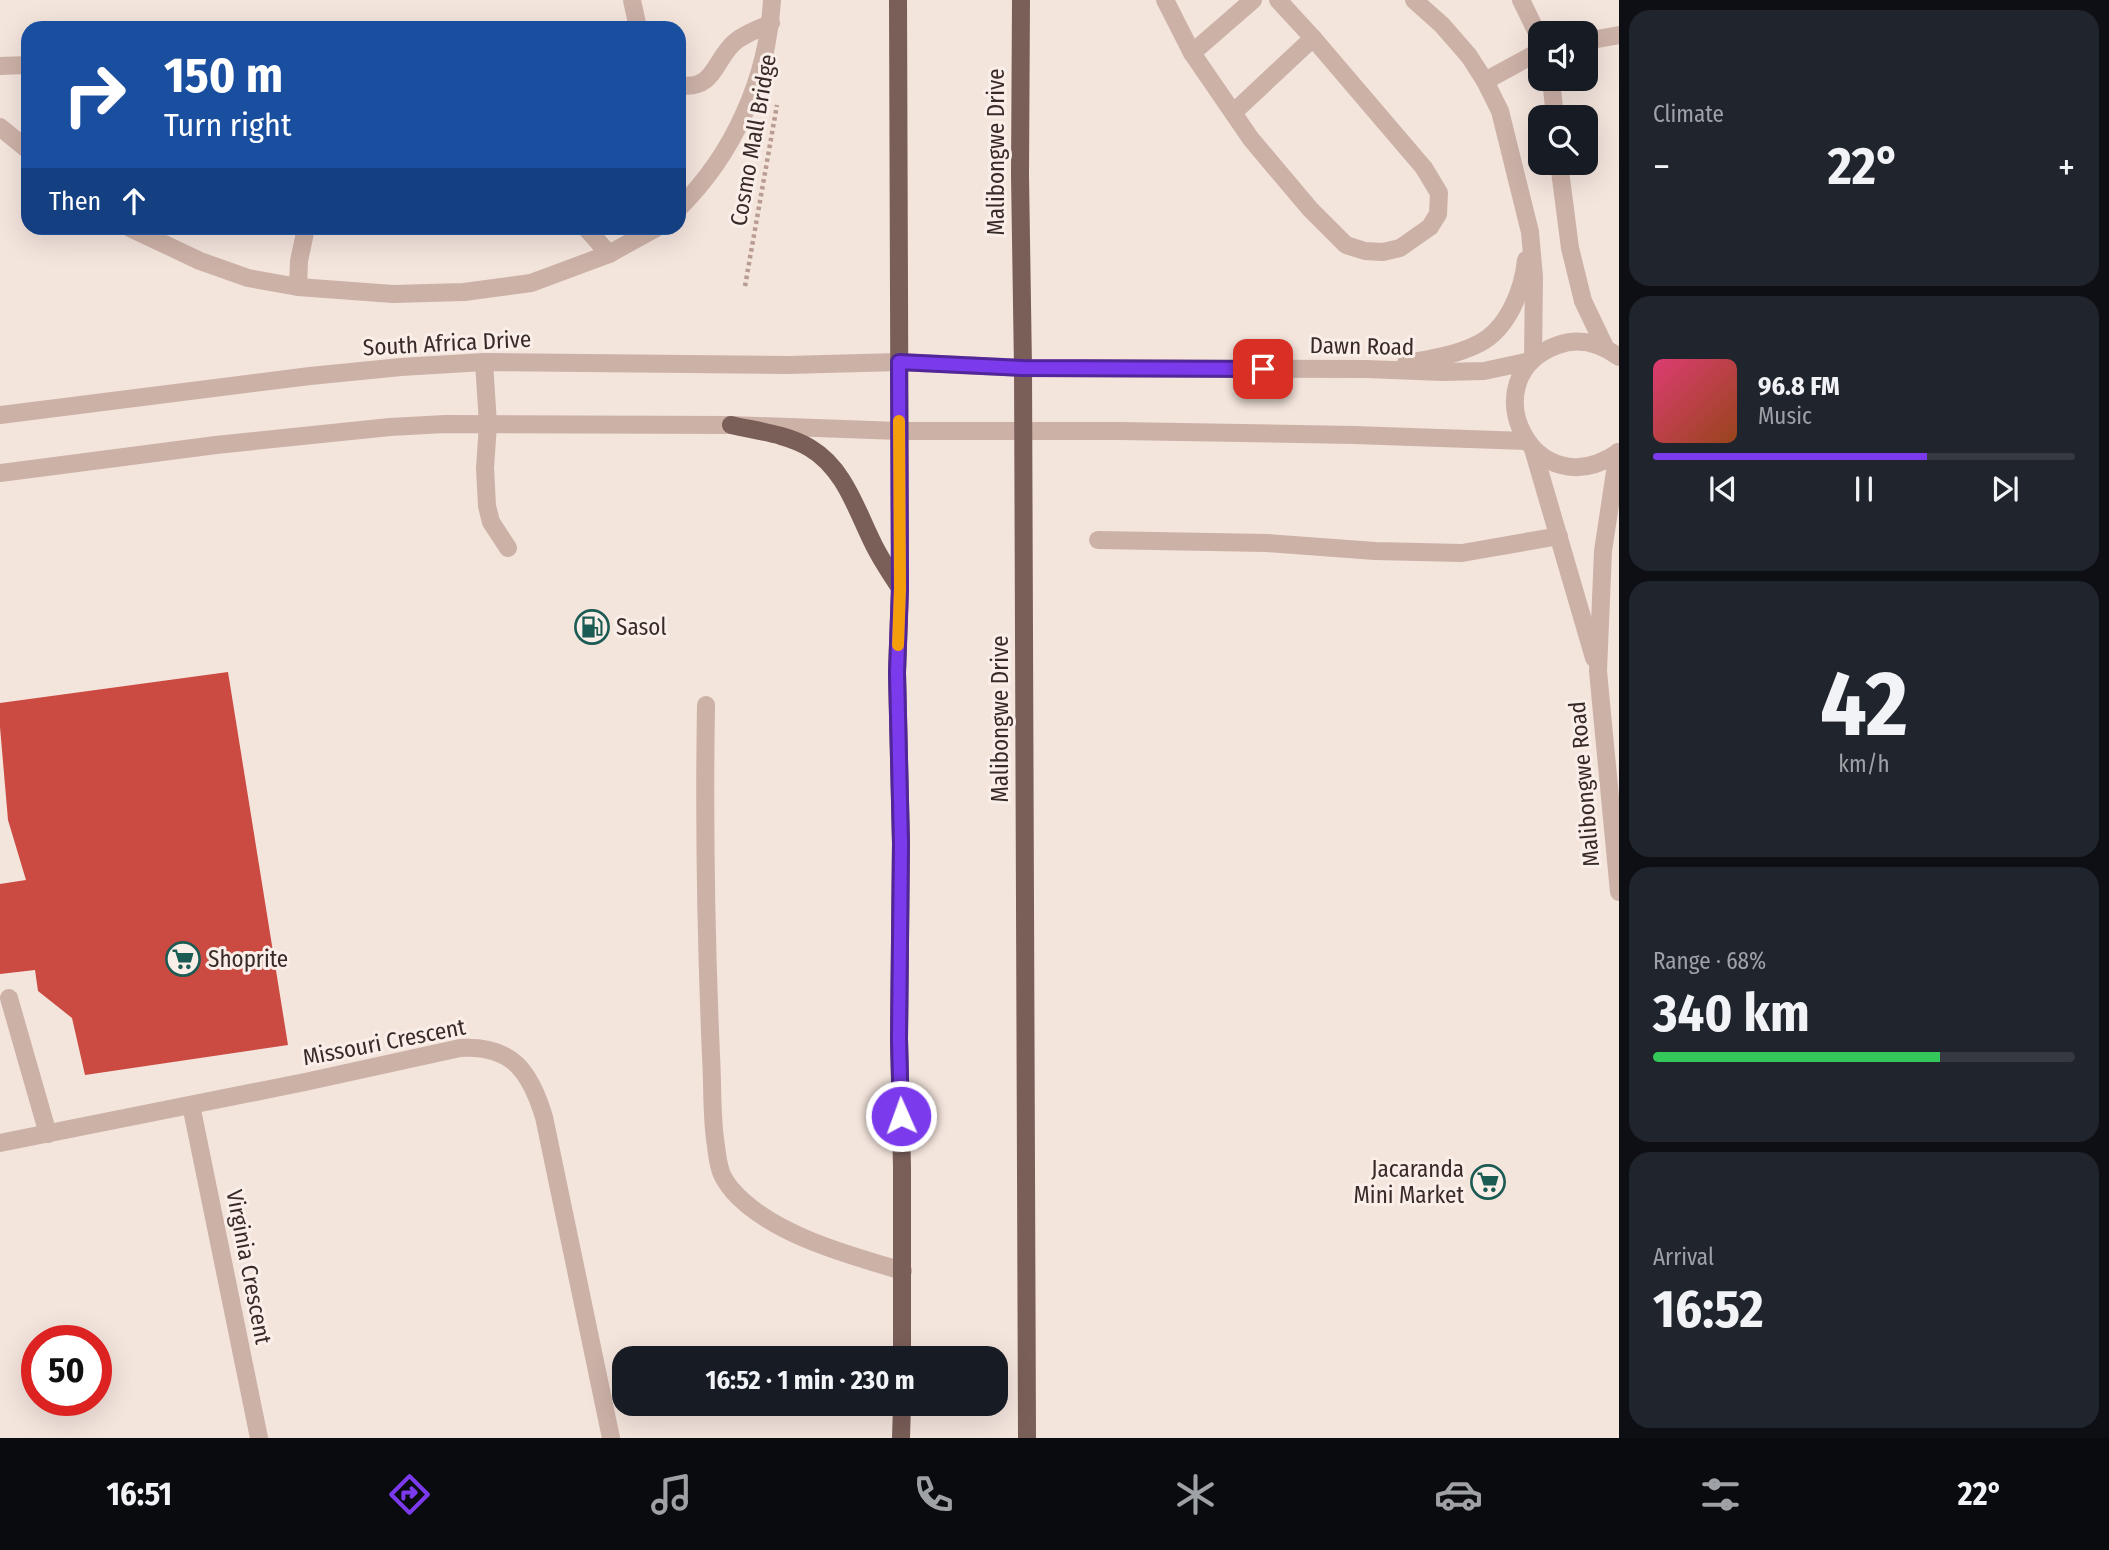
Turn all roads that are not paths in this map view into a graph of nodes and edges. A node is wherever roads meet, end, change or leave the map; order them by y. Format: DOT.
graph roads {
  1 [pos="632,0"];
  2 [pos="772,0"];
  3 [pos="898,0"];
  4 [pos="1021,0"];
  5 [pos="1165,0"];
  6 [pos="1253,0"];
  7 [pos="1278,0"];
  8 [pos="1415,0"];
  9 [pos="1521,0"];
  10 [pos="636,21"];
  11 [pos="1531,21"];
  12 [pos="771,23"];
  13 [pos="1619,35"];
  14 [pos="1313,37"];
  15 [pos="1598,39"];
  16 [pos="1192,52"];
  17 [pos="1528,58"];
  18 [pos="21,65"];
  19 [pos="0,66"];
  20 [pos="1485,81"];
  21 [pos="686,86"];
  22 [pos="1234,112"];
  23 [pos="0,127"];
  24 [pos="21,144"];
  25 [pos="1561,175"];
  26 [pos="686,200"];
  27 [pos="1530,232"];
  28 [pos="159,235"];
  29 [pos="305,235"];
  30 [pos="592,235"];
  31 [pos="643,235"];
  32 [pos="609,254"];
  33 [pos="298,287"];
  34 [pos="1615,354"];
  35 [pos="1532,360"];
  36 [pos="484,362"];
  37 [pos="899,362"];
  38 [pos="1023,368"];
  39 [pos="1366,369"];
  40 [pos="0,415"];
  41 [pos="488,424"];
  42 [pos="731,425"];
  43 [pos="899,431"];
  44 [pos="1024,432"];
  45 [pos="1530,445"];
  46 [pos="1619,452"];
  47 [pos="0,473"];
  48 [pos="1559,536"];
  49 [pos="1098,540"];
  50 [pos="508,548"];
  51 [pos="900,588"];
  52 [pos="1598,671"];
  53 [pos="706,705"];
  54 [pos="1619,892"];
  55 [pos="9,998"];
  56 [pos="191,1105"];
  57 [pos="48,1134"];
  58 [pos="0,1143"];
  59 [pos="903,1271"];
  60 [pos="902,1346"];
  61 [pos="901,1416"];
  62 [pos="259,1438"];
  63 [pos="611,1438"];
  64 [pos="901,1438"];
  65 [pos="1027,1438"];
  1 -- 10 [label="street"];
  2 -- 12 [label="street"];
  3 -- 37 [label="main road"];
  4 -- 38 [label="main road, Malibongwe Drive"];
  5 -- 16 [label="street"];
  6 -- 16 [label="street"];
  7 -- 14 [label="street"];
  8 -- 20 [label="street"];
  9 -- 11 [label="street"];
  12 -- 21 [label="street"];
  12 -- 26 [label="street"];
  13 -- 15 [label="street"];
  14 -- 22 [label="street"];
  14 -- 22 [label="street"];
  16 -- 22 [label="street"];
  17 -- 20 [label="street"];
  18 -- 19 [label="street"];
  20 -- 27 [label="street"];
  23 -- 24 [label="street"];
  25 -- 34 [label="street"];
  27 -- 35 [label="street"];
  27 -- 39 [label="street"];
  28 -- 33 [label="street"];
  29 -- 33 [label="street"];
  30 -- 32 [label="street"];
  31 -- 32 [label="street"];
  32 -- 33 [label="street"];
  34 -- 35 [label="street, Dawn Road"];
  35 -- 39 [label="street, Dawn Road"];
  35 -- 45 [label="street, Malibongwe Road"];
  36 -- 37 [label="street, South Africa Drive"];
  36 -- 40 [label="street, South Africa Drive"];
  36 -- 41 [label="street"];
  37 -- 38 [label="street, South Africa Drive"];
  37 -- 43 [label="main road"];
  38 -- 39 [label="street, Dawn Road"];
  38 -- 44 [label="main road, Malibongwe Drive"];
  41 -- 42 [label="street"];
  41 -- 47 [label="street"];
  41 -- 50 [label="street"];
  42 -- 43 [label="street"];
  42 -- 51 [label="main road"];
  43 -- 44 [label="street"];
  43 -- 51 [label="main road"];
  44 -- 45 [label="street"];
  44 -- 65 [label="main road, Malibongwe Drive"];
  45 -- 46 [label="street"];
  45 -- 48 [label="street, Malibongwe Road"];
  46 -- 52 [label="street, Malibongwe Road"];
  48 -- 49 [label="street"];
  48 -- 52 [label="street, Malibongwe Road"];
  51 -- 59 [label="main road"];
  52 -- 54 [label="street, Malibongwe Road"];
  53 -- 59 [label="street"];
  55 -- 57 [label="street"];
  56 -- 57 [label="street, Missouri Crescent"];
  56 -- 62 [label="street, Virginia Crescent"];
  56 -- 63 [label="street, Missouri Crescent"];
  57 -- 58 [label="street, Missouri Crescent"];
  59 -- 60 [label="main road"];
  61 -- 64 [label="main road"];
}
